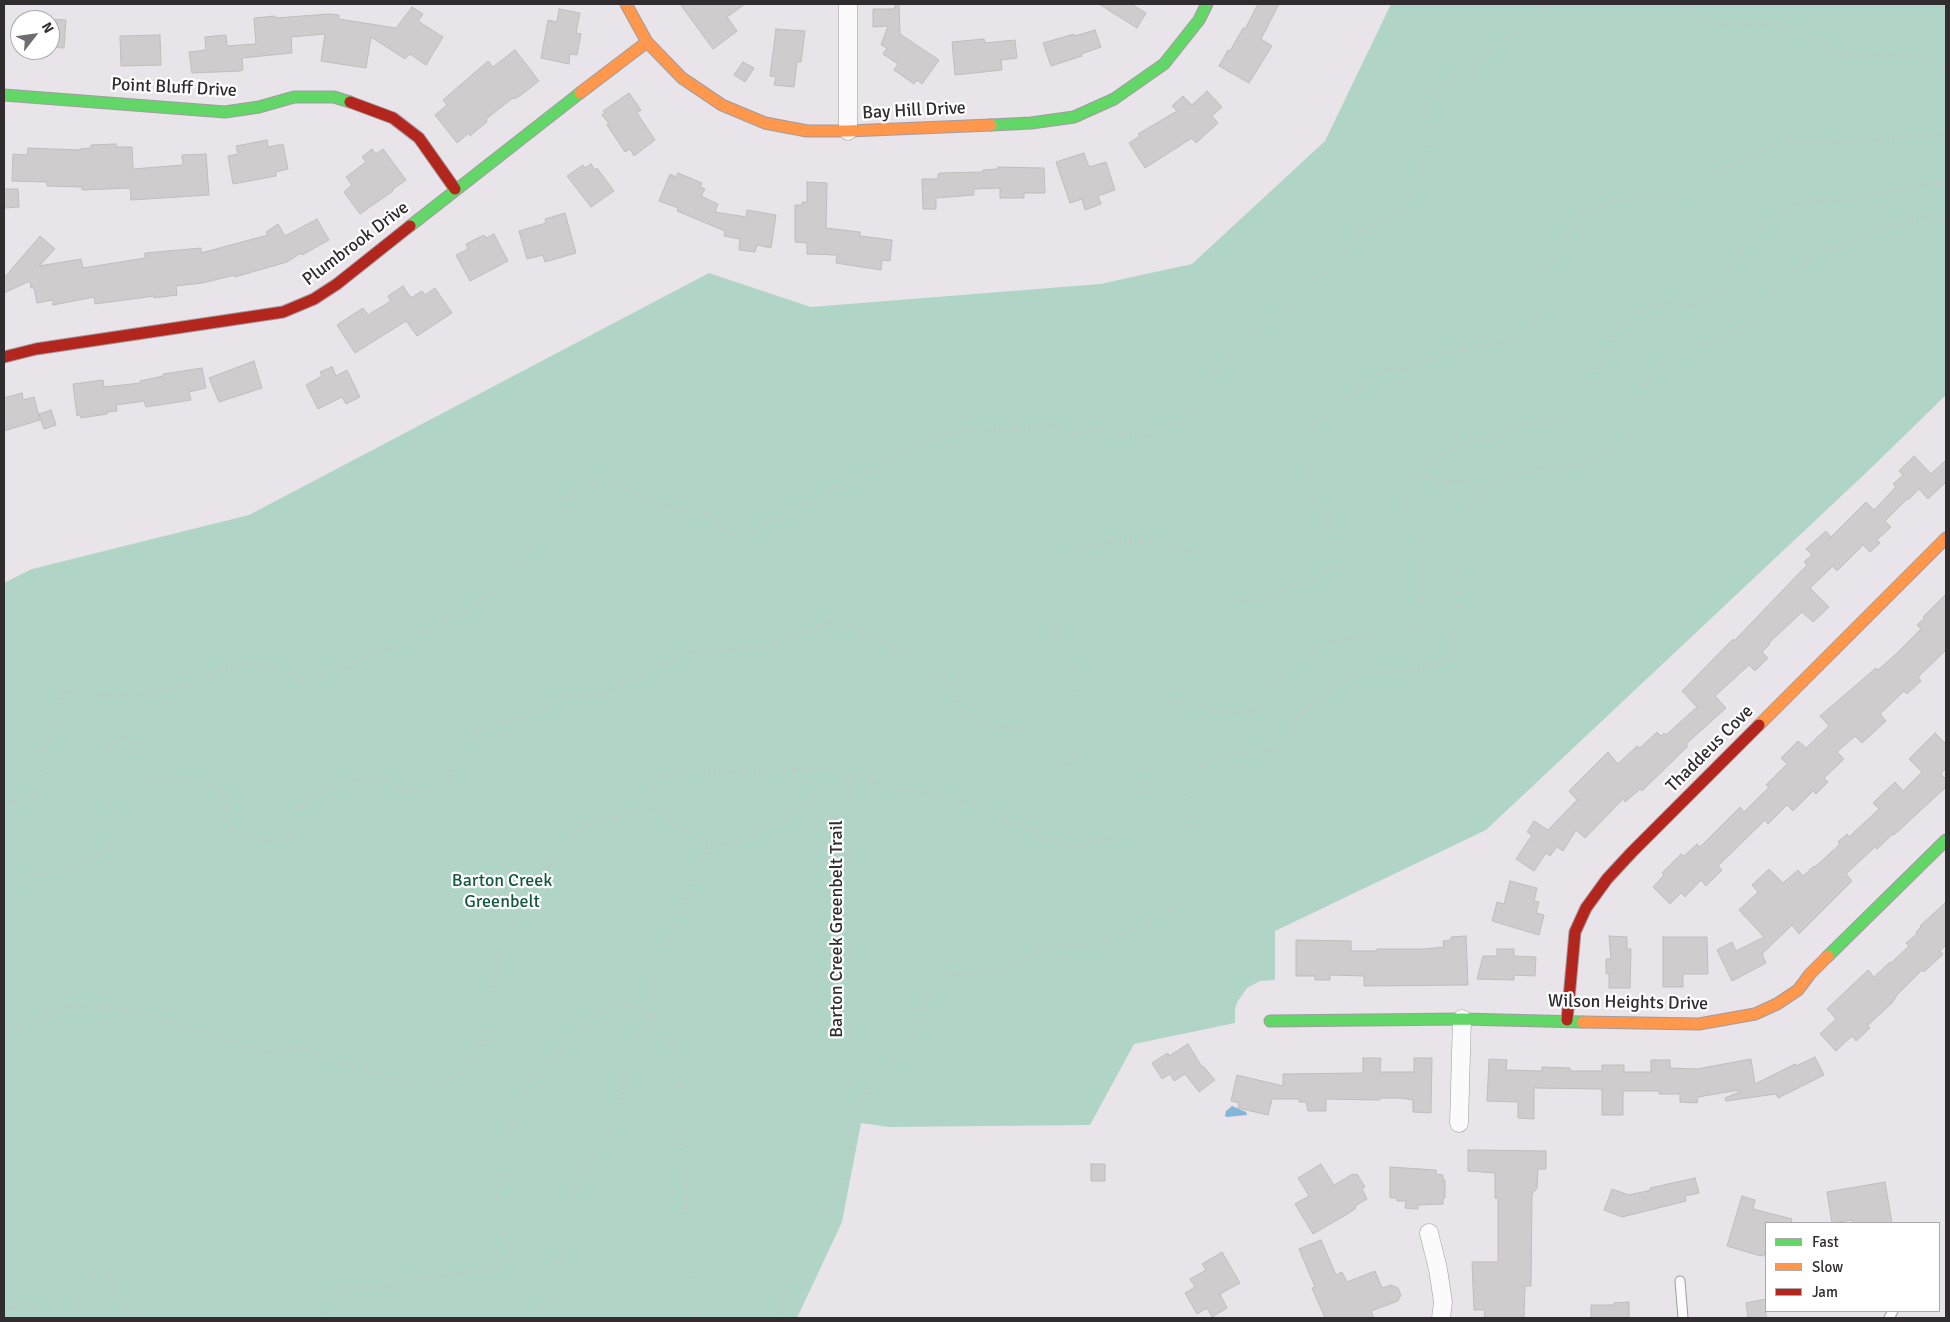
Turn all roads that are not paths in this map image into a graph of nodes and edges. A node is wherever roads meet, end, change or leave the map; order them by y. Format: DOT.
graph roads {
  1 [pos="626,4"];
  2 [pos="848,4"];
  3 [pos="1207,4"];
  4 [pos="647,42"];
  5 [pos="4,95"];
  6 [pos="848,132"];
  7 [pos="456,189"];
  8 [pos="4,357"];
  9 [pos="1946,538"];
  10 [pos="1946,840"];
  11 [pos="1462,1019"];
  12 [pos="1567,1020"];
  13 [pos="1270,1021"];
  14 [pos="1459,1122"];
  15 [pos="1429,1233"];
  16 [pos="1680,1281"];
  17 [pos="1440,1318"];
  18 [pos="1683,1318"];
  1 -- 4 [label="street, Bay Hill Drive"];
  2 -- 6 [label="street"];
  3 -- 6 [label="street, Bay Hill Drive"];
  4 -- 6 [label="street, Bay Hill Drive"];
  4 -- 7 [label="street, Plumbrook Drive"];
  5 -- 7 [label="street, Point Bluff Drive"];
  7 -- 8 [label="street, Plumbrook Drive"];
  9 -- 12 [label="street, Thaddeus Cove"];
  10 -- 12 [label="street, Wilson Heights Drive"];
  11 -- 12 [label="street, Wilson Heights Drive"];
  11 -- 13 [label="street, Wilson Heights Drive"];
  11 -- 14 [label="street"];
  15 -- 17 [label="street"];
  16 -- 18 [label="lane"];
}
